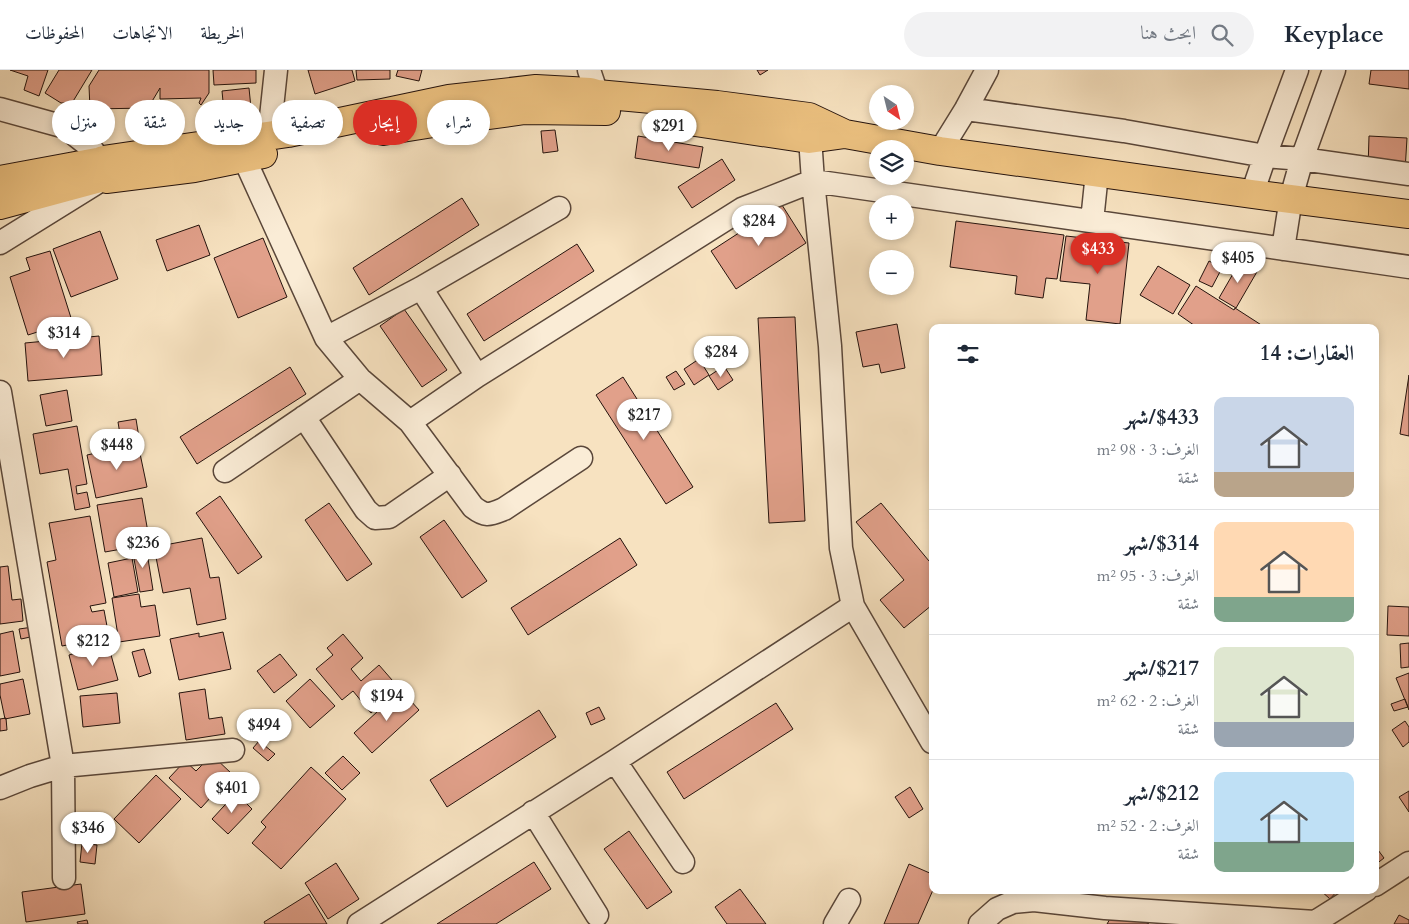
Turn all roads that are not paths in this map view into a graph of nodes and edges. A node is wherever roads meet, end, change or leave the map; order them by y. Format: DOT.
graph roads {
  1 [pos="276,70"];
  2 [pos="986,70"];
  3 [pos="1297,70"];
  4 [pos="1334,70"];
  5 [pos="594,91"];
  6 [pos="0,109"];
  7 [pos="966,109"];
  8 [pos="809,128"];
  9 [pos="269,136"];
  10 [pos="241,149"];
  11 [pos="940,151"];
  12 [pos="1265,156"];
  13 [pos="1302,159"];
  14 [pos="102,170"];
  15 [pos="1097,172"];
  16 [pos="1409,174"];
  17 [pos="0,180"];
  18 [pos="813,181"];
  19 [pos="1252,194"];
  20 [pos="1291,198"];
  21 [pos="0,205"];
  22 [pos="559,208"];
  23 [pos="1409,214"];
  24 [pos="1092,221"];
  25 [pos="0,243"];
  26 [pos="1283,249"];
  27 [pos="1409,267"];
  28 [pos="421,288"];
  29 [pos="326,338"];
  30 [pos="477,376"];
  31 [pos="360,379"];
  32 [pos="0,392"];
  33 [pos="304,417"];
  34 [pos="410,422"];
  35 [pos="581,458"];
  36 [pos="225,471"];
  37 [pos="450,475"];
  38 [pos="852,606"];
  39 [pos="929,737"];
  40 [pos="233,750"];
  41 [pos="615,761"];
  42 [pos="63,766"];
  43 [pos="0,788"];
  44 [pos="533,812"];
  45 [pos="683,862"];
  46 [pos="1409,863"];
  47 [pos="64,878"];
  48 [pos="1379,882"];
  49 [pos="1360,894"];
  50 [pos="849,900"];
  51 [pos="597,915"];
  52 [pos="1165,918"];
  53 [pos="1317,923"];
  54 [pos="359,924"];
  55 [pos="835,924"];
  56 [pos="980,924"];
  1 -- 9 [label="street"];
  2 -- 7 [label="street"];
  3 -- 12 [label="street"];
  4 -- 13 [label="street"];
  5 -- 8 [label="main road"];
  5 -- 9 [label="main road"];
  5 -- 10 [label="main road"];
  6 -- 14 [label="street"];
  7 -- 11 [label="street"];
  7 -- 12 [label="street"];
  8 -- 11 [label="main road"];
  8 -- 18 [label="street"];
  9 -- 10 [label="main road"];
  10 -- 14 [label="main road"];
  10 -- 29 [label="street"];
  11 -- 15 [label="main road"];
  12 -- 13 [label="street"];
  12 -- 19 [label="street"];
  13 -- 16 [label="street"];
  13 -- 20 [label="street"];
  14 -- 17 [label="main road"];
  14 -- 21 [label="main road"];
  14 -- 25 [label="street"];
  15 -- 19 [label="main road"];
  15 -- 24 [label="street"];
  18 -- 24 [label="street"];
  18 -- 30 [label="street"];
  18 -- 38 [label="street"];
  19 -- 20 [label="main road"];
  20 -- 23 [label="main road"];
  20 -- 26 [label="street"];
  22 -- 28 [label="street"];
  24 -- 26 [label="street"];
  26 -- 27 [label="street"];
  28 -- 29 [label="street"];
  28 -- 30 [label="street"];
  29 -- 31 [label="street"];
  30 -- 34 [label="street"];
  31 -- 33 [label="street"];
  31 -- 34 [label="street"];
  32 -- 42 [label="street"];
  33 -- 36 [label="street"];
  33 -- 37 [label="street"];
  34 -- 37 [label="street"];
  35 -- 37 [label="street"];
  38 -- 39 [label="street"];
  38 -- 41 [label="street"];
  40 -- 42 [label="street"];
  41 -- 44 [label="street"];
  41 -- 45 [label="street"];
  42 -- 43 [label="street"];
  42 -- 47 [label="street"];
  44 -- 51 [label="street"];
  44 -- 54 [label="street"];
  46 -- 48 [label="street"];
  49 -- 53 [label="street"];
  50 -- 55 [label="street"];
  52 -- 53 [label="street"];
  52 -- 56 [label="street"];
}
